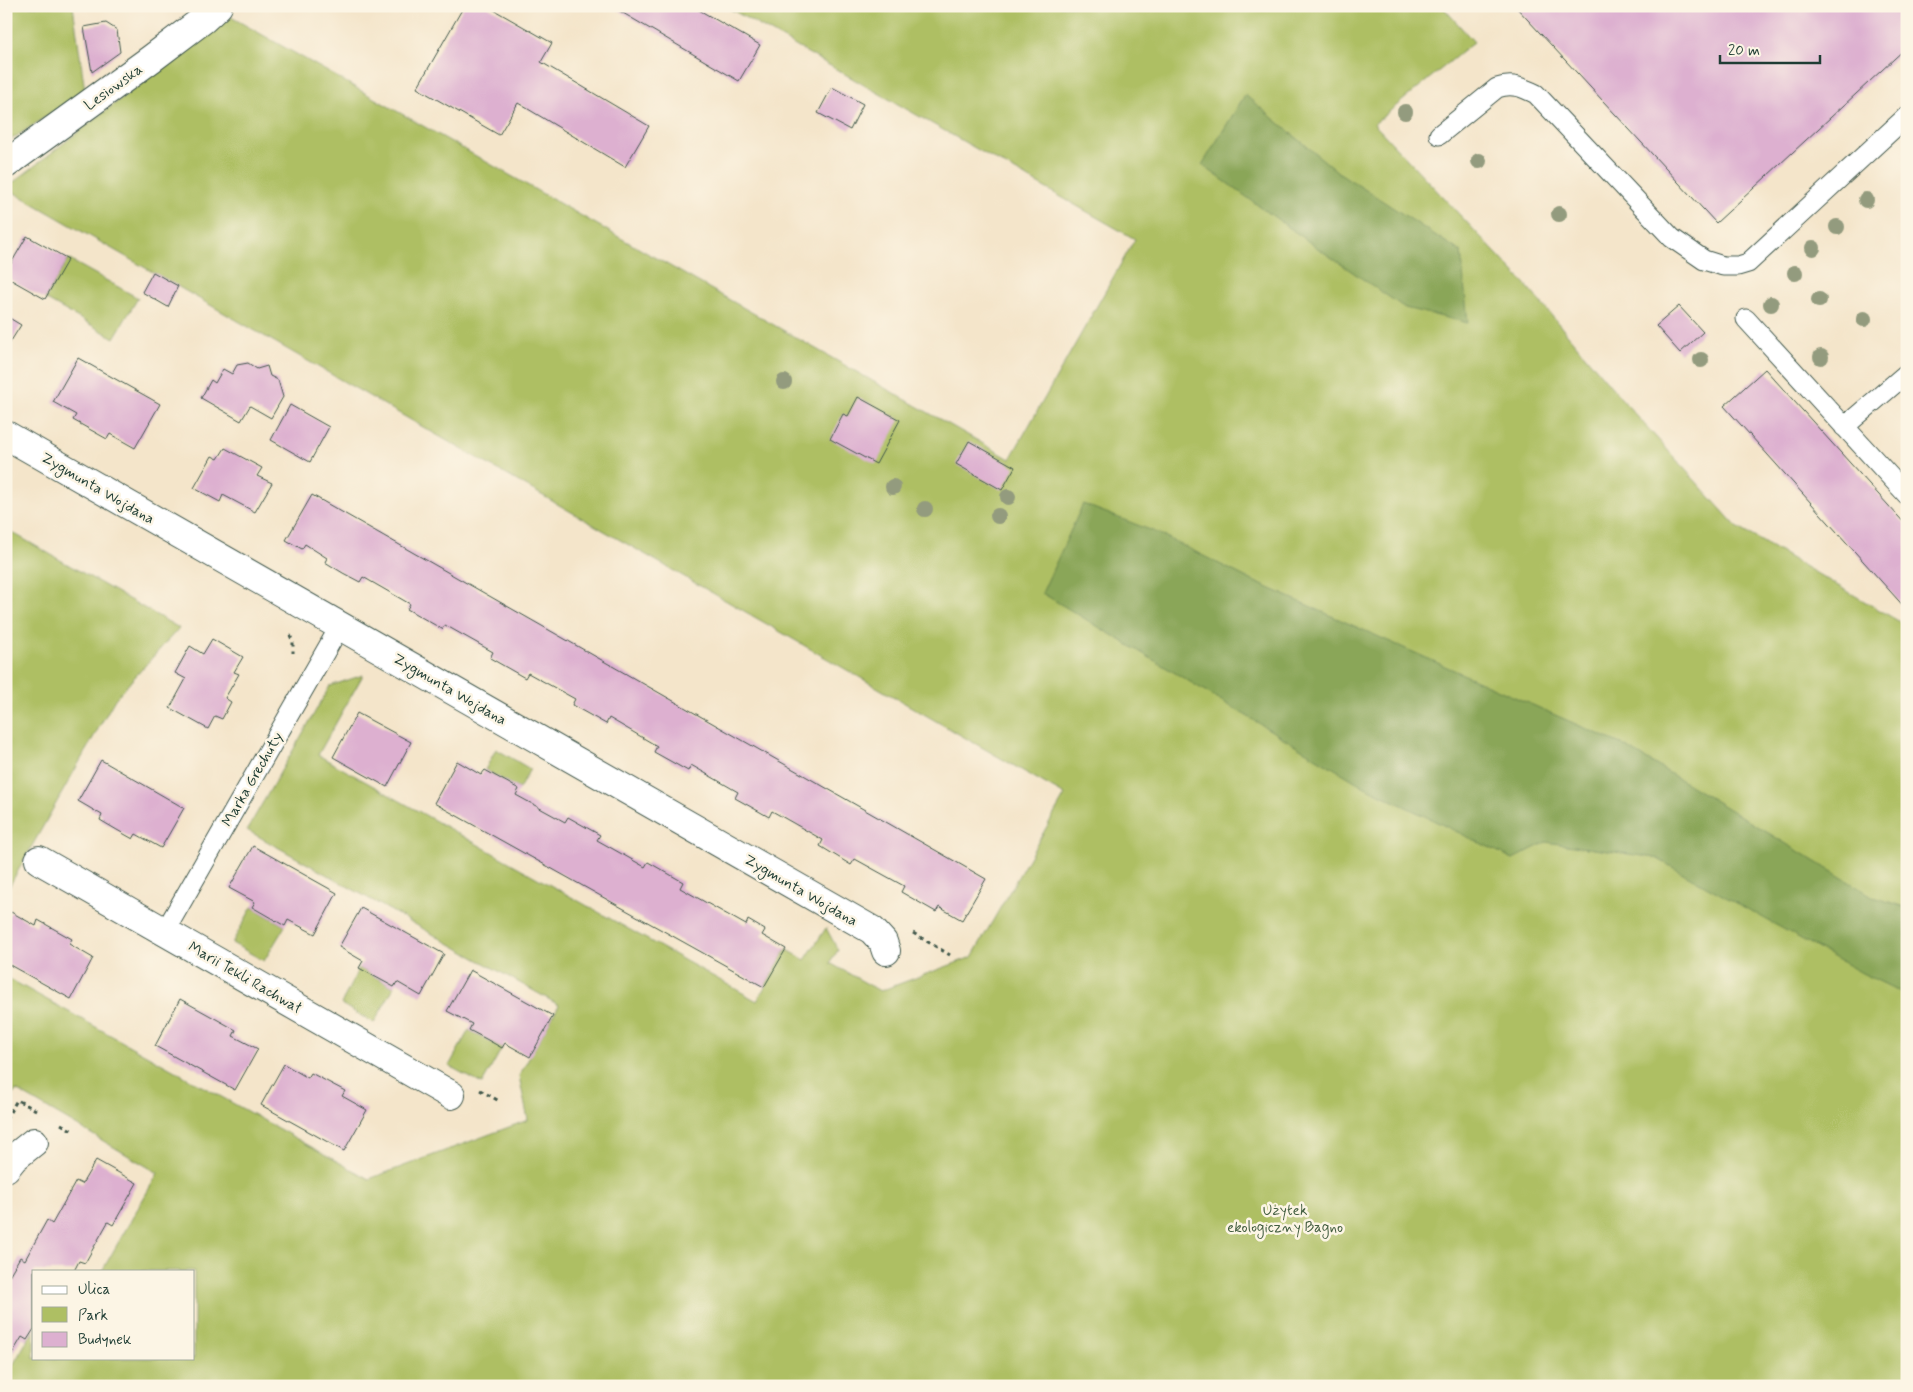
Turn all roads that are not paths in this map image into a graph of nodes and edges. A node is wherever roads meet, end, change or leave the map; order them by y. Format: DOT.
graph roads {
  1 [pos="218,6"];
  2 [pos="1907,116"];
  3 [pos="1439,136"];
  4 [pos="6,164"];
  5 [pos="1746,319"];
  6 [pos="1907,373"];
  7 [pos="1844,427"];
  8 [pos="6,435"];
  9 [pos="1907,495"];
  10 [pos="340,626"];
  11 [pos="39,860"];
  12 [pos="165,931"];
  13 [pos="886,951"];
  14 [pos="462,1091"];
  15 [pos="34,1142"];
  16 [pos="6,1168"];
  1 -- 4 [label="street, Lesiowska"];
  2 -- 3 [label="lane"];
  5 -- 7 [label="lane"];
  6 -- 7 [label="lane"];
  7 -- 9 [label="lane"];
  8 -- 10 [label="street, Zygmunta Wojdana"];
  10 -- 12 [label="lane, Marka Grechuty"];
  10 -- 13 [label="street, Zygmunta Wojdana"];
  11 -- 12 [label="street, Marii Tekli Rachwał"];
  12 -- 14 [label="street, Marii Tekli Rachwał"];
  15 -- 16 [label="street"];
}
